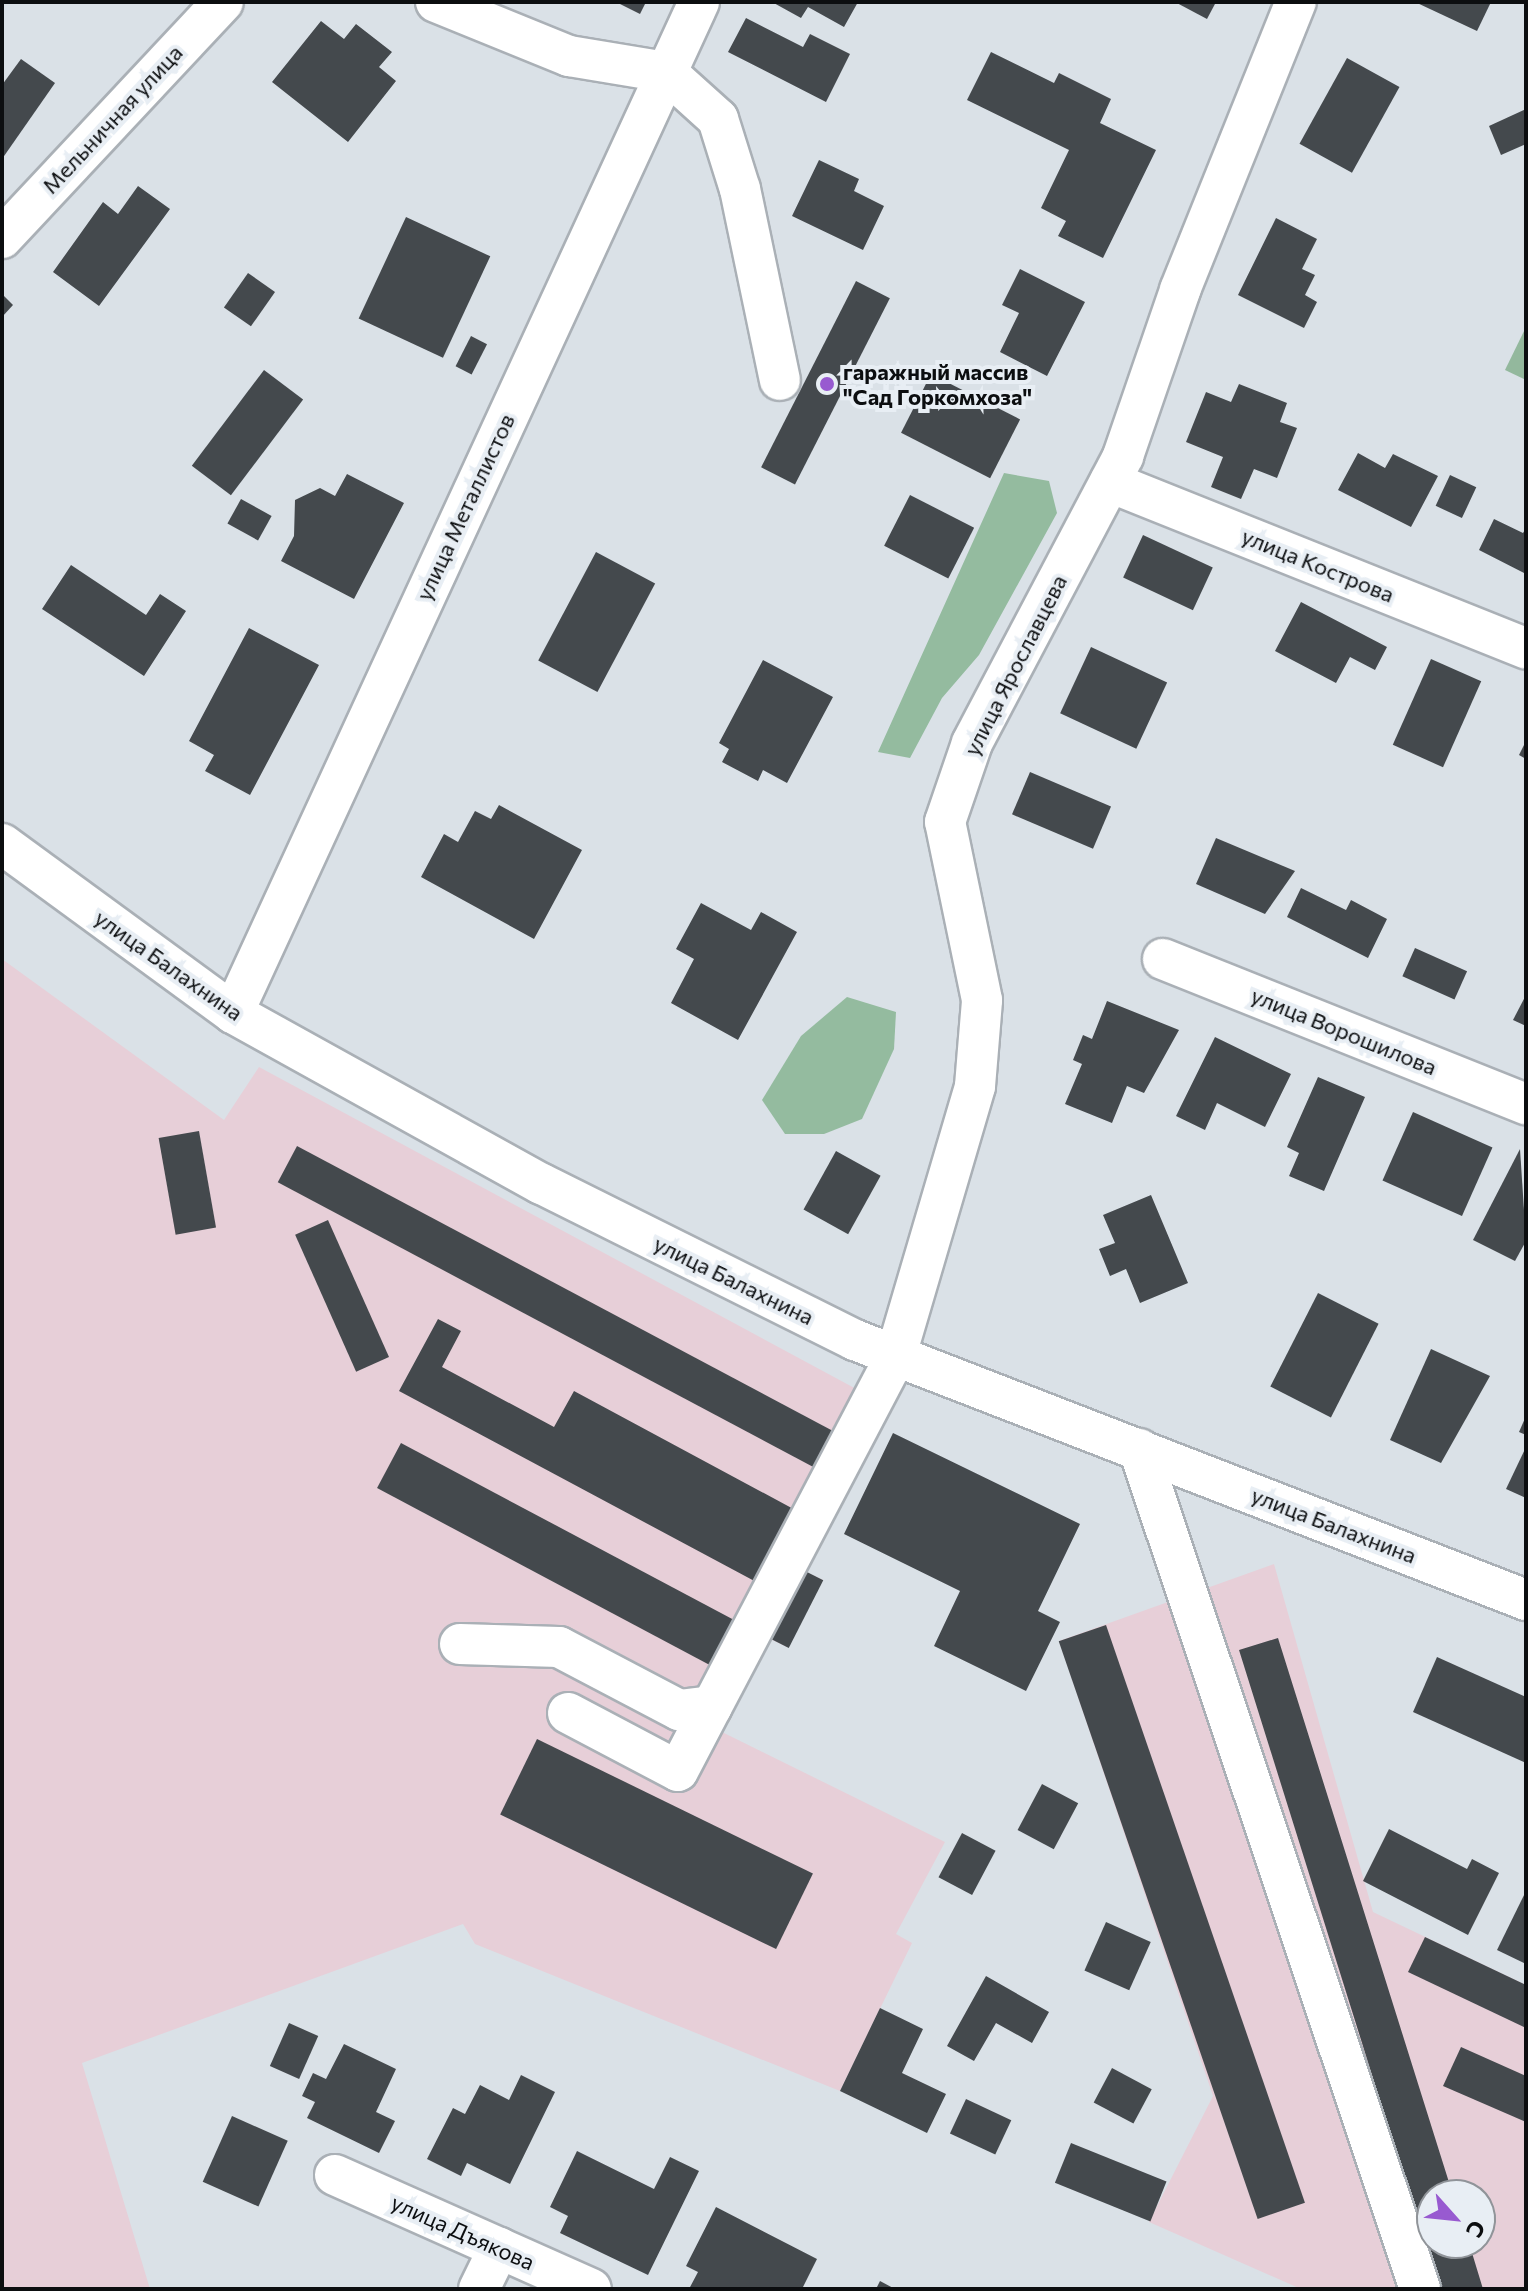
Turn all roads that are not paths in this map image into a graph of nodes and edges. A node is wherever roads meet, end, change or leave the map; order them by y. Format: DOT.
graph roads {
  1 [pos="223,2"];
  2 [pos="436,2"];
  3 [pos="699,2"];
  4 [pos="1296,2"];
  5 [pos="666,72"];
  6 [pos="2,238"];
  7 [pos="780,380"];
  8 [pos="1110,482"];
  9 [pos="1526,648"];
  10 [pos="2,844"];
  11 [pos="1163,959"];
  12 [pos="233,1013"];
  13 [pos="1526,1104"];
  14 [pos="896,1355"];
  15 [pos="1139,1449"];
  16 [pos="1526,1600"];
  17 [pos="460,1644"];
  18 [pos="712,1706"];
  19 [pos="568,1713"];
  20 [pos="335,2175"];
  21 [pos="499,2248"];
  22 [pos="479,2289"];
  23 [pos="591,2289"];
  24 [pos="1420,2289"];
  1 -- 6 [label="street, Мельничная улица"];
  2 -- 5 [label="street"];
  3 -- 5 [label="street, улица Металлистов"];
  4 -- 8 [label="street, улица Ярославцева"];
  5 -- 7 [label="street"];
  5 -- 12 [label="street, улица Металлистов"];
  8 -- 9 [label="street, улица Кострова"];
  8 -- 14 [label="street, улица Ярославцева"];
  10 -- 12 [label="street, улица Балахнина"];
  11 -- 13 [label="street, улица Ворошилова"];
  12 -- 14 [label="street, улица Балахнина"];
  14 -- 15 [label="street, улица Балахнина"];
  14 -- 18 [label="street, улица Ярославцева"];
  15 -- 16 [label="street, улица Балахнина"];
  15 -- 24 [label="street"];
  17 -- 18 [label="street"];
  18 -- 19 [label="street, улица Ярославцева"];
  20 -- 21 [label="street, улица Дъякова"];
  21 -- 22 [label="street"];
  21 -- 23 [label="street, улица Дъякова"];
}
